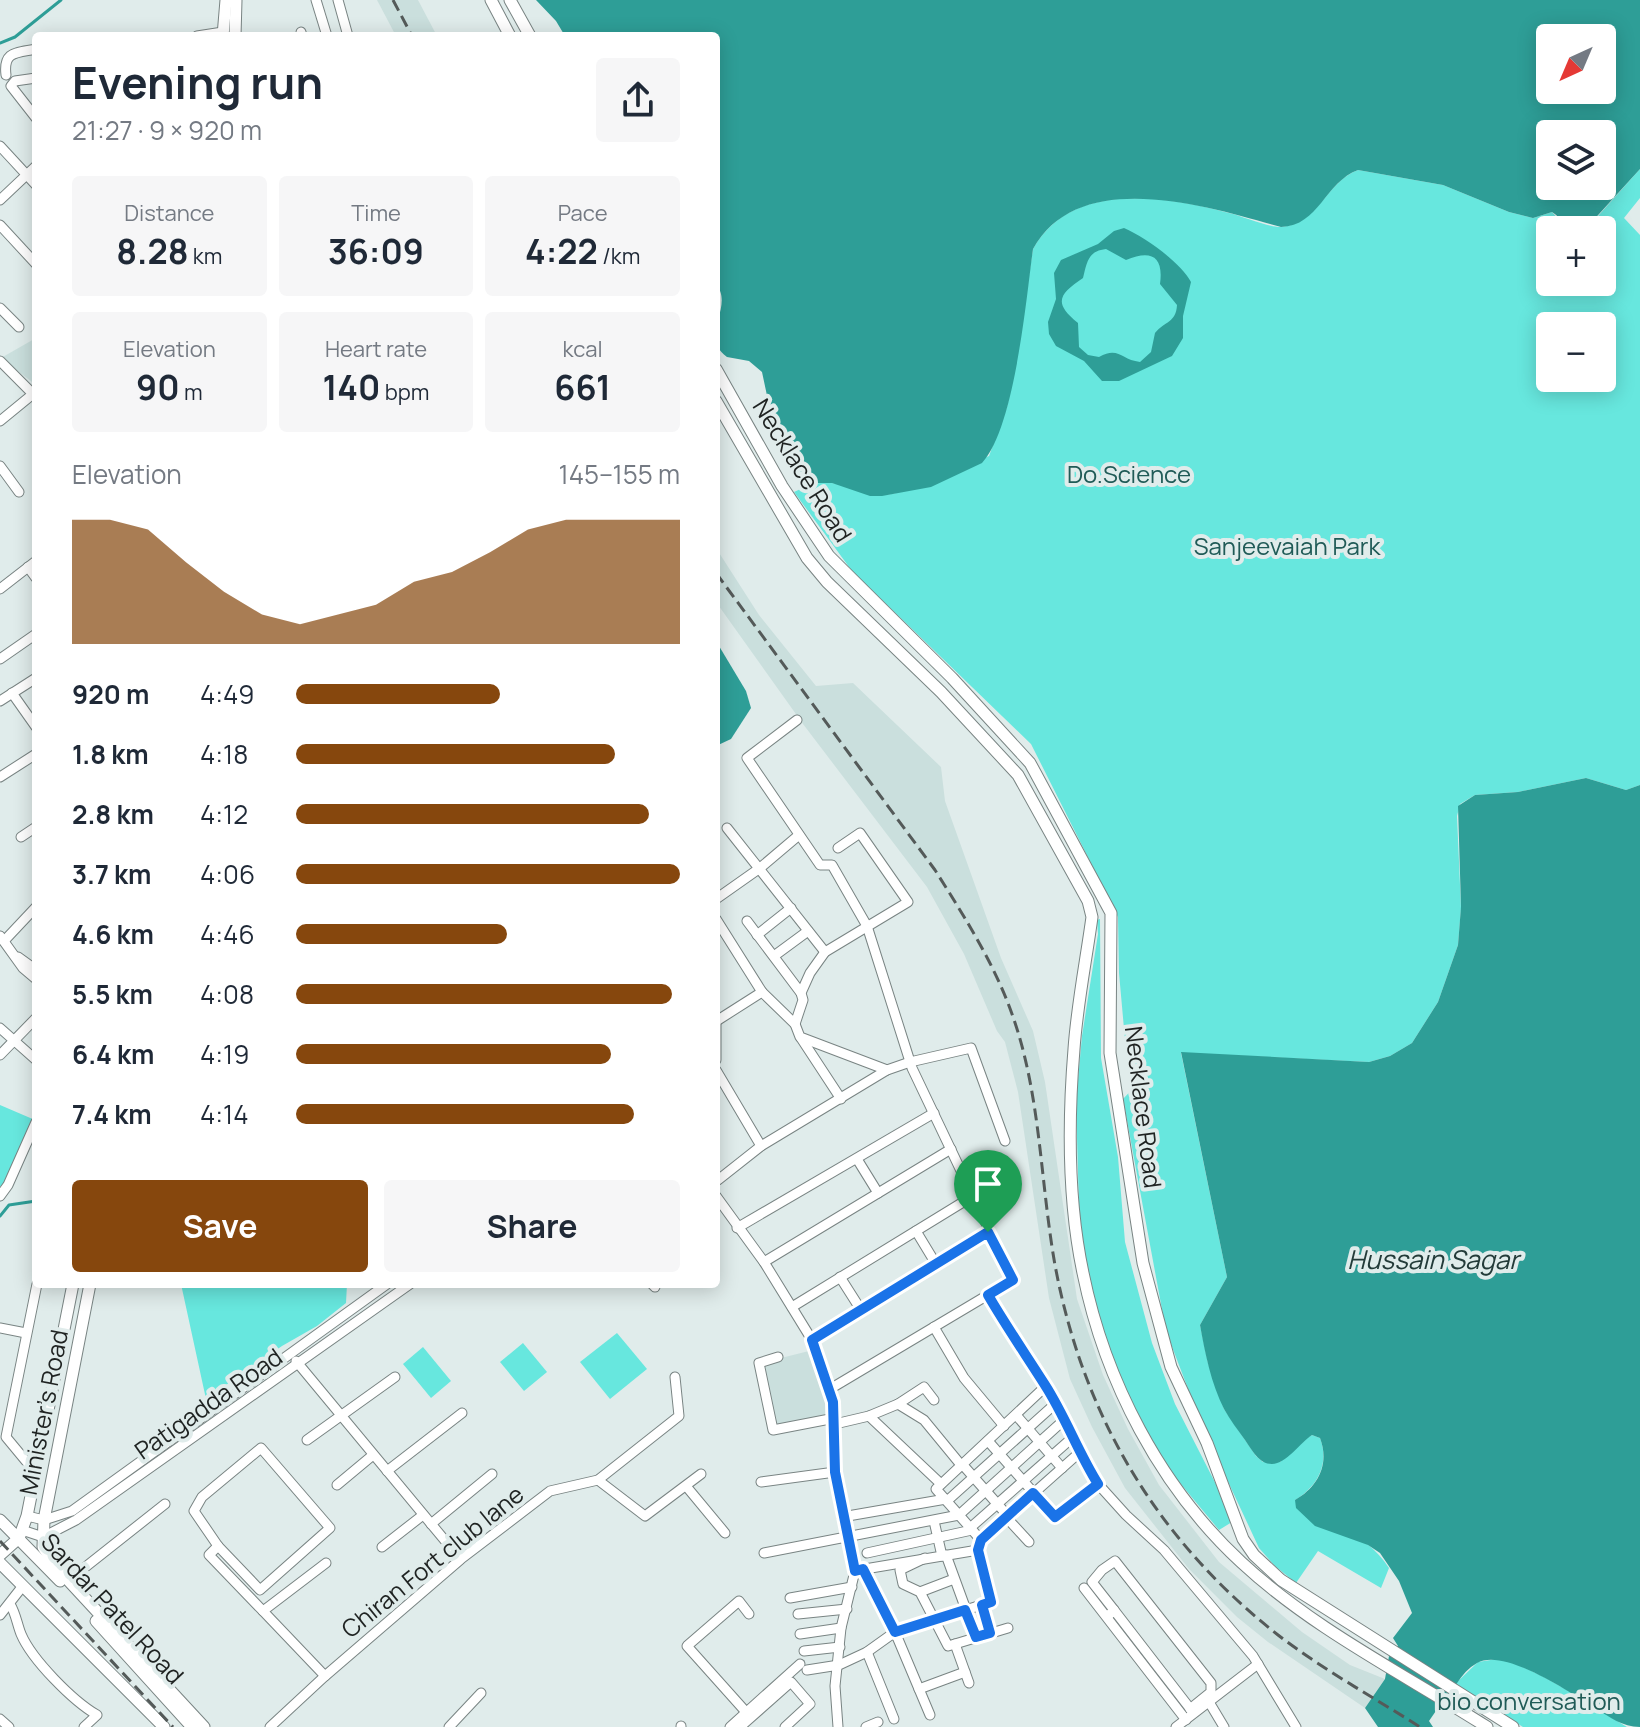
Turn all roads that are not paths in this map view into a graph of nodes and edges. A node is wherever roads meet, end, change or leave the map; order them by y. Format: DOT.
graph roads {
  1 [pos="226,0"];
  2 [pos="236,0"];
  3 [pos="316,0"];
  4 [pos="338,0"];
  5 [pos="491,0"];
  6 [pos="510,0"];
  7 [pos="227,32"];
  8 [pos="228,32"];
  9 [pos="326,32"];
  10 [pos="347,32"];
  11 [pos="508,32"];
  12 [pos="528,32"];
  13 [pos="32,50"];
  14 [pos="2,63"];
  15 [pos="6,75"];
  16 [pos="32,79"];
  17 [pos="32,113"];
  18 [pos="0,146"];
  19 [pos="32,170"];
  20 [pos="27,174"];
  21 [pos="32,180"];
  22 [pos="0,200"];
  23 [pos="0,225"];
  24 [pos="32,260"];
  25 [pos="0,308"];
  26 [pos="19,327"];
  27 [pos="0,361"];
  28 [pos="720,376"];
  29 [pos="32,393"];
  30 [pos="32,397"];
  31 [pos="720,408"];
  32 [pos="0,421"];
  33 [pos="0,466"];
  34 [pos="19,492"];
  35 [pos="829,556"];
  36 [pos="32,564"];
  37 [pos="814,567"];
  38 [pos="0,589"];
  39 [pos="32,637"];
  40 [pos="0,658"];
  41 [pos="32,680"];
  42 [pos="12,693"];
  43 [pos="0,701"];
  44 [pos="797,720"];
  45 [pos="32,721"];
  46 [pos="32,757"];
  47 [pos="1030,763"];
  48 [pos="1018,775"];
  49 [pos="0,777"];
  50 [pos="727,828"];
  51 [pos="32,830"];
  52 [pos="799,835"];
  53 [pos="21,837"];
  54 [pos="838,848"];
  55 [pos="760,868"];
  56 [pos="720,896"];
  57 [pos="791,908"];
  58 [pos="32,911"];
  59 [pos="1111,913"];
  60 [pos="1092,917"];
  61 [pos="747,921"];
  62 [pos="720,925"];
  63 [pos="867,926"];
  64 [pos="808,931"];
  65 [pos="757,935"];
  66 [pos="2,938"];
  67 [pos="825,952"];
  68 [pos="15,955"];
  69 [pos="774,956"];
  70 [pos="32,967"];
  71 [pos="32,976"];
  72 [pos="762,992"];
  73 [pos="801,993"];
  74 [pos="720,1016"];
  75 [pos="32,1022"];
  76 [pos="795,1024"];
  77 [pos="0,1028"];
  78 [pos="800,1037"];
  79 [pos="14,1041"];
  80 [pos="0,1055"];
  81 [pos="32,1057"];
  82 [pos="910,1062"];
  83 [pos="887,1070"];
  84 [pos="720,1077"];
  85 [pos="841,1099"];
  86 [pos="934,1113"];
  87 [pos="32,1130"];
  88 [pos="1005,1141"];
  89 [pos="761,1146"];
  90 [pos="951,1149"];
  91 [pos="857,1159"];
  92 [pos="720,1178"];
  93 [pos="1,1193"];
  94 [pos="878,1193"];
  95 [pos="973,1196"];
  96 [pos="720,1202"];
  97 [pos="737,1228"];
  98 [pos="916,1231"];
  99 [pos="988,1232"];
  100 [pos="764,1262"];
  101 [pos="936,1264"];
  102 [pos="840,1277"];
  103 [pos="36,1288"];
  104 [pos="72,1288"];
  105 [pos="89,1288"];
  106 [pos="381,1288"];
  107 [pos="404,1288"];
  108 [pos="988,1295"];
  109 [pos="792,1307"];
  110 [pos="861,1310"];
  111 [pos="934,1327"];
  112 [pos="0,1328"];
  113 [pos="26,1333"];
  114 [pos="812,1340"];
  115 [pos="290,1354"];
  116 [pos="778,1357"];
  117 [pos="298,1364"];
  118 [pos="395,1377"];
  119 [pos="675,1377"];
  120 [pos="1046,1386"];
  121 [pos="830,1389"];
  122 [pos="934,1400"];
  123 [pos="898,1404"];
  124 [pos="1055,1404"];
  125 [pos="462,1413"];
  126 [pos="341,1415"];
  127 [pos="1016,1415"];
  128 [pos="869,1416"];
  129 [pos="1064,1420"];
  130 [pos="835,1421"];
  131 [pos="1004,1426"];
  132 [pos="1028,1429"];
  133 [pos="1072,1438"];
  134 [pos="307,1440"];
  135 [pos="988,1441"];
  136 [pos="1039,1441"];
  137 [pos="1079,1453"];
  138 [pos="1000,1454"];
  139 [pos="373,1455"];
  140 [pos="1052,1455"];
  141 [pos="962,1465"];
  142 [pos="1011,1467"];
  143 [pos="1062,1468"];
  144 [pos="387,1471"];
  145 [pos="35,1472"];
  146 [pos="835,1472"];
  147 [pos="492,1474"];
  148 [pos="701,1474"];
  149 [pos="974,1477"];
  150 [pos="598,1480"];
  151 [pos="1023,1481"];
  152 [pos="761,1482"];
  153 [pos="941,1484"];
  154 [pos="1098,1484"];
  155 [pos="337,1485"];
  156 [pos="686,1486"];
  157 [pos="986,1490"];
  158 [pos="1033,1493"];
  159 [pos="946,1500"];
  160 [pos="165,1504"];
  161 [pos="997,1504"];
  162 [pos="423,1515"];
  163 [pos="959,1515"];
  164 [pos="27,1516"];
  165 [pos="74,1516"];
  166 [pos="842,1517"];
  167 [pos="1007,1517"];
  168 [pos="0,1520"];
  169 [pos="44,1520"];
  170 [pos="934,1521"];
  171 [pos="431,1524"];
  172 [pos="899,1528"];
  173 [pos="971,1529"];
  174 [pos="725,1533"];
  175 [pos="20,1534"];
  176 [pos="864,1535"];
  177 [pos="43,1537"];
  178 [pos="937,1537"];
  179 [pos="846,1538"];
  180 [pos="1243,1539"];
  181 [pos="1029,1542"];
  182 [pos="903,1545"];
  183 [pos="980,1545"];
  184 [pos="218,1546"];
  185 [pos="382,1547"];
  186 [pos="452,1549"];
  187 [pos="1229,1550"];
  188 [pos="764,1553"];
  189 [pos="867,1553"];
  190 [pos="0,1555"];
  191 [pos="227,1555"];
  192 [pos="944,1556"];
  193 [pos="925,1558"];
  194 [pos="906,1562"];
  195 [pos="0,1563"];
  196 [pos="217,1563"];
  197 [pos="326,1563"];
  198 [pos="862,1570"];
  199 [pos="954,1579"];
  200 [pos="69,1580"];
  201 [pos="22,1587"];
  202 [pos="852,1587"];
  203 [pos="1084,1588"];
  204 [pos="920,1592"];
  205 [pos="790,1598"];
  206 [pos="10,1604"];
  207 [pos="982,1605"];
  208 [pos="847,1609"];
  209 [pos="965,1610"];
  210 [pos="263,1611"];
  211 [pos="749,1614"];
  212 [pos="798,1614"];
  213 [pos="1110,1614"];
  214 [pos="0,1615"];
  215 [pos="933,1619"];
  216 [pos="841,1628"];
  217 [pos="1008,1628"];
  218 [pos="895,1632"];
  219 [pos="990,1633"];
  220 [pos="800,1634"];
  221 [pos="976,1637"];
  222 [pos="955,1644"];
  223 [pos="840,1647"];
  224 [pos="804,1651"];
  225 [pos="867,1652"];
  226 [pos="1258,1664"];
  227 [pos="839,1665"];
  228 [pos="965,1672"];
  229 [pos="325,1676"];
  230 [pos="788,1679"];
  231 [pos="969,1683"];
  232 [pos="919,1689"];
  233 [pos="481,1693"];
  234 [pos="1209,1702"];
  235 [pos="1469,1708"];
  236 [pos="746,1712"];
  237 [pos="1190,1714"];
  238 [pos="930,1715"];
  239 [pos="0,1719"];
  240 [pos="894,1719"];
  241 [pos="878,1722"];
  242 [pos="9,1727"];
  243 [pos="84,1727"];
  244 [pos="164,1727"];
  245 [pos="192,1727"];
  246 [pos="204,1727"];
  247 [pos="270,1727"];
  248 [pos="449,1727"];
  249 [pos="730,1727"];
  250 [pos="740,1727"];
  251 [pos="785,1727"];
  252 [pos="838,1727"];
  253 [pos="866,1727"];
  254 [pos="1176,1727"];
  255 [pos="1224,1727"];
  256 [pos="1296,1727"];
  257 [pos="1487,1727"];
  258 [pos="1513,1727"];
  1 -- 7 [label="main road"];
  2 -- 8 [label="main road"];
  3 -- 9 [label="street"];
  4 -- 10 [label="street"];
  5 -- 11 [label="main road"];
  6 -- 12 [label="main road"];
  13 -- 14 [label="street"];
  14 -- 15 [label="street"];
  16 -- 17 [label="street"];
  18 -- 20 [label="street"];
  19 -- 20 [label="street"];
  20 -- 21 [label="street"];
  20 -- 22 [label="street"];
  23 -- 24 [label="street"];
  25 -- 26 [label="street"];
  27 -- 29 [label="street"];
  28 -- 35 [label="main road, Necklace Road"];
  30 -- 32 [label="street"];
  31 -- 37 [label="main road, Necklace Road"];
  33 -- 34 [label="street"];
  35 -- 37 [label="main road"];
  35 -- 47 [label="main road, Necklace Road"];
  36 -- 38 [label="street"];
  37 -- 48 [label="main road, Necklace Road"];
  39 -- 40 [label="street"];
  41 -- 42 [label="street"];
  42 -- 43 [label="street"];
  42 -- 45 [label="street"];
  44 -- 52 [label="street"];
  46 -- 49 [label="street"];
  47 -- 48 [label="main road"];
  47 -- 59 [label="main road, Necklace Road"];
  48 -- 60 [label="main road, Necklace Road"];
  50 -- 55 [label="street"];
  51 -- 53 [label="street"];
  52 -- 55 [label="street"];
  52 -- 63 [label="street"];
  54 -- 63 [label="street"];
  55 -- 56 [label="street"];
  55 -- 57 [label="street"];
  57 -- 64 [label="street"];
  57 -- 65 [label="street"];
  58 -- 66 [label="street"];
  59 -- 60 [label="main road"];
  59 -- 180 [label="main road, Necklace Road"];
  60 -- 187 [label="main road, Necklace Road"];
  61 -- 65 [label="street"];
  62 -- 72 [label="street"];
  63 -- 67 [label="street"];
  63 -- 82 [label="street"];
  64 -- 67 [label="street"];
  64 -- 69 [label="street"];
  65 -- 69 [label="street"];
  66 -- 68 [label="street"];
  67 -- 73 [label="street"];
  68 -- 70 [label="street"];
  68 -- 71 [label="street"];
  69 -- 73 [label="street"];
  72 -- 74 [label="street"];
  72 -- 76 [label="street"];
  73 -- 76 [label="street"];
  75 -- 79 [label="street"];
  76 -- 78 [label="street"];
  77 -- 79 [label="street"];
  78 -- 83 [label="street"];
  78 -- 85 [label="street"];
  79 -- 80 [label="street"];
  79 -- 81 [label="street"];
  82 -- 83 [label="street"];
  82 -- 86 [label="street"];
  82 -- 88 [label="street"];
  83 -- 85 [label="street"];
  84 -- 89 [label="street"];
  85 -- 89 [label="street"];
  86 -- 90 [label="street"];
  86 -- 91 [label="street"];
  87 -- 93 [label="street"];
  89 -- 92 [label="street"];
  90 -- 94 [label="street"];
  90 -- 95 [label="street"];
  91 -- 94 [label="street"];
  91 -- 97 [label="street"];
  94 -- 100 [label="street"];
  95 -- 98 [label="street"];
  95 -- 99 [label="street"];
  96 -- 97 [label="street"];
  97 -- 100 [label="street"];
  98 -- 101 [label="street"];
  98 -- 102 [label="street"];
  99 -- 101 [label="street"];
  99 -- 108 [label="street"];
  100 -- 109 [label="street"];
  101 -- 110 [label="street"];
  102 -- 109 [label="street"];
  102 -- 110 [label="street"];
  103 -- 113 [label="street"];
  104 -- 145 [label="main road, Minister's Road"];
  105 -- 169 [label="main road, Minister's Road"];
  106 -- 115 [label="street, Patigadda Road"];
  107 -- 117 [label="street, Patigadda Road"];
  108 -- 111 [label="street"];
  108 -- 120 [label="street"];
  109 -- 114 [label="street"];
  110 -- 114 [label="street"];
  111 -- 121 [label="street"];
  111 -- 131 [label="street"];
  112 -- 113 [label="street"];
  113 -- 145 [label="street"];
  114 -- 121 [label="street"];
  115 -- 117 [label="street"];
  115 -- 165 [label="street, Patigadda Road"];
  116 -- 130 [label="street"];
  117 -- 126 [label="street"];
  117 -- 165 [label="street, Patigadda Road"];
  118 -- 126 [label="street"];
  119 -- 150 [label="street, Chiran Fort club lane"];
  120 -- 124 [label="street"];
  120 -- 127 [label="street"];
  121 -- 130 [label="street"];
  122 -- 123 [label="street"];
  123 -- 128 [label="street"];
  123 -- 141 [label="street"];
  124 -- 129 [label="street"];
  124 -- 132 [label="street"];
  125 -- 144 [label="street"];
  126 -- 134 [label="street"];
  126 -- 139 [label="street"];
  127 -- 131 [label="street"];
  127 -- 132 [label="street"];
  128 -- 130 [label="street"];
  128 -- 153 [label="street"];
  129 -- 133 [label="street"];
  129 -- 136 [label="street"];
  130 -- 146 [label="street"];
  131 -- 135 [label="street"];
  132 -- 136 [label="street"];
  132 -- 138 [label="street"];
  133 -- 137 [label="street"];
  133 -- 140 [label="street"];
  135 -- 138 [label="street"];
  135 -- 141 [label="street"];
  136 -- 140 [label="street"];
  136 -- 142 [label="street"];
  137 -- 143 [label="street"];
  137 -- 154 [label="street"];
  138 -- 142 [label="street"];
  138 -- 149 [label="street"];
  139 -- 144 [label="street"];
  139 -- 155 [label="street"];
  140 -- 143 [label="street"];
  140 -- 151 [label="street"];
  141 -- 149 [label="street"];
  141 -- 153 [label="street"];
  142 -- 151 [label="street"];
  142 -- 157 [label="street"];
  143 -- 158 [label="street"];
  144 -- 162 [label="street"];
  145 -- 164 [label="main road, Minister's Road"];
  146 -- 152 [label="street"];
  146 -- 166 [label="street"];
  147 -- 171 [label="street"];
  148 -- 156 [label="street"];
  149 -- 157 [label="street"];
  149 -- 159 [label="street"];
  150 -- 156 [label="street"];
  150 -- 229 [label="street, Chiran Fort club lane"];
  151 -- 158 [label="street"];
  151 -- 161 [label="street"];
  153 -- 159 [label="street"];
  154 -- 158 [label="street"];
  154 -- 226 [label="street"];
  156 -- 174 [label="street"];
  157 -- 161 [label="street"];
  157 -- 163 [label="street"];
  158 -- 167 [label="street"];
  159 -- 163 [label="street"];
  159 -- 166 [label="street"];
  160 -- 200 [label="street"];
  161 -- 167 [label="street"];
  161 -- 173 [label="street"];
  162 -- 171 [label="street"];
  162 -- 185 [label="street"];
  163 -- 170 [label="street"];
  163 -- 173 [label="street"];
  164 -- 169 [label="street"];
  164 -- 175 [label="main road, Minister's Road"];
  165 -- 169 [label="street, Patigadda Road"];
  165 -- 177 [label="street, Patigadda Road"];
  166 -- 179 [label="street"];
  167 -- 181 [label="street"];
  167 -- 183 [label="street"];
  168 -- 175 [label="main road, Sardar Patel Road"];
  169 -- 177 [label="main road, Minister's Road"];
  170 -- 172 [label="street"];
  170 -- 178 [label="street"];
  171 -- 186 [label="street"];
  172 -- 176 [label="street"];
  172 -- 182 [label="street"];
  173 -- 178 [label="street"];
  173 -- 183 [label="street"];
  175 -- 177 [label="street"];
  175 -- 190 [label="main road"];
  175 -- 245 [label="main road, Sardar Patel Road"];
  176 -- 179 [label="street"];
  176 -- 189 [label="street"];
  177 -- 200 [label="main road"];
  178 -- 182 [label="street"];
  178 -- 192 [label="street"];
  179 -- 188 [label="street"];
  179 -- 198 [label="street"];
  180 -- 187 [label="main road"];
  180 -- 235 [label="main road, Necklace Road"];
  182 -- 189 [label="street"];
  182 -- 194 [label="street"];
  183 -- 192 [label="street"];
  183 -- 207 [label="street"];
  184 -- 191 [label="street"];
  184 -- 191 [label="street"];
  184 -- 196 [label="street"];
  187 -- 235 [label="main road, Necklace Road"];
  189 -- 198 [label="street"];
  191 -- 196 [label="street"];
  192 -- 193 [label="street"];
  192 -- 199 [label="street"];
  193 -- 194 [label="street"];
  193 -- 204 [label="street"];
  194 -- 198 [label="street"];
  195 -- 201 [label="main road, Sardar Patel Road"];
  196 -- 210 [label="street"];
  197 -- 210 [label="street"];
  198 -- 202 [label="street"];
  198 -- 218 [label="street"];
  199 -- 204 [label="street"];
  199 -- 209 [label="street"];
  200 -- 246 [label="main road"];
  201 -- 206 [label="street"];
  201 -- 244 [label="main road, Sardar Patel Road"];
  202 -- 205 [label="street"];
  202 -- 208 [label="street"];
  203 -- 213 [label="street"];
  204 -- 215 [label="street"];
  206 -- 214 [label="street"];
  206 -- 243 [label="street"];
  207 -- 209 [label="street"];
  207 -- 219 [label="street"];
  208 -- 212 [label="street"];
  208 -- 216 [label="street"];
  209 -- 215 [label="street"];
  209 -- 221 [label="street"];
  210 -- 229 [label="street"];
  211 -- 236 [label="street"];
  213 -- 237 [label="street"];
  213 -- 237 [label="street"];
  215 -- 218 [label="street"];
  215 -- 222 [label="street"];
  216 -- 220 [label="street"];
  216 -- 223 [label="street"];
  217 -- 219 [label="street"];
  218 -- 225 [label="street"];
  218 -- 232 [label="street"];
  219 -- 221 [label="street"];
  221 -- 222 [label="street"];
  222 -- 228 [label="street"];
  223 -- 224 [label="street"];
  223 -- 227 [label="street"];
  225 -- 227 [label="street"];
  225 -- 240 [label="street"];
  226 -- 234 [label="street"];
  226 -- 256 [label="street"];
  227 -- 230 [label="street"];
  227 -- 252 [label="street"];
  228 -- 231 [label="street"];
  228 -- 232 [label="street"];
  229 -- 247 [label="street, Chiran Fort club lane"];
  230 -- 236 [label="street"];
  230 -- 250 [label="street"];
  230 -- 251 [label="street"];
  232 -- 238 [label="street"];
  233 -- 248 [label="street"];
  234 -- 237 [label="street"];
  234 -- 255 [label="street"];
  235 -- 257 [label="main road, Necklace Road"];
  235 -- 258 [label="main road, Necklace Road"];
  236 -- 249 [label="street"];
  237 -- 254 [label="street"];
  239 -- 242 [label="street"];
  241 -- 253 [label="street"];
}
